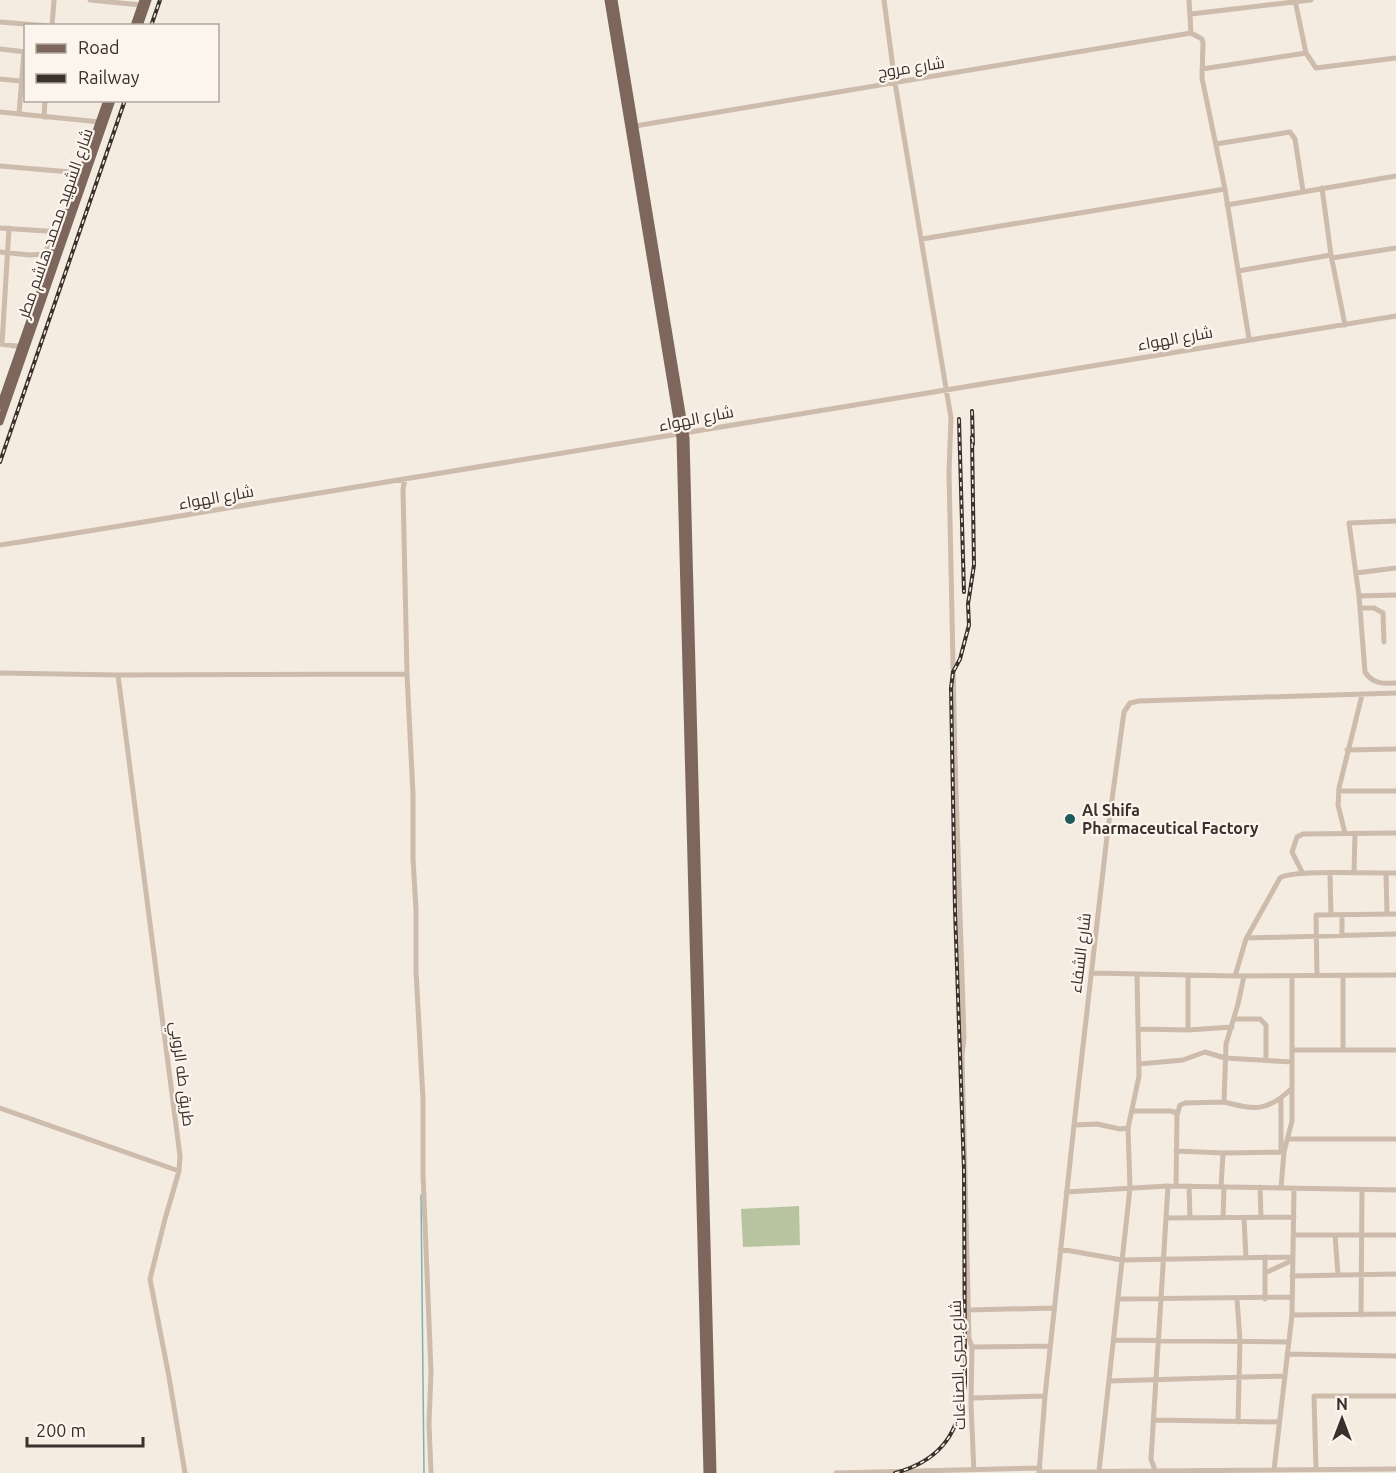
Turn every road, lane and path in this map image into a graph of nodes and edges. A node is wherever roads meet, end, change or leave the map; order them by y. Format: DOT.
graph roads {
  1 [pos="54,0"];
  2 [pos="90,0"];
  3 [pos="148,0"];
  4 [pos="608,0"];
  5 [pos="614,0"];
  6 [pos="884,0"];
  7 [pos="1189,0"];
  8 [pos="1311,0"];
  9 [pos="1295,1"];
  10 [pos="142,2"];
  11 [pos="1191,14"];
  12 [pos="0,22"];
  13 [pos="25,24"];
  14 [pos="50,24"];
  15 [pos="135,24"];
  16 [pos="140,24"];
  17 [pos="1191,33"];
  18 [pos="0,49"];
  19 [pos="24,52"];
  20 [pos="1306,53"];
  21 [pos="1396,58"];
  22 [pos="24,59"];
  23 [pos="1202,69"];
  24 [pos="0,79"];
  25 [pos="21,81"];
  26 [pos="895,83"];
  27 [pos="45,102"];
  28 [pos="106,102"];
  29 [pos="111,102"];
  30 [pos="0,112"];
  31 [pos="19,114"];
  32 [pos="44,117"];
  33 [pos="100,122"];
  34 [pos="635,126"];
  35 [pos="1216,144"];
  36 [pos="0,166"];
  37 [pos="82,173"];
  38 [pos="1396,176"];
  39 [pos="1322,188"];
  40 [pos="1225,189"];
  41 [pos="1303,191"];
  42 [pos="1227,205"];
  43 [pos="0,228"];
  44 [pos="9,228"];
  45 [pos="57,232"];
  46 [pos="922,239"];
  47 [pos="1396,248"];
  48 [pos="0,252"];
  49 [pos="7,252"];
  50 [pos="653,253"];
  51 [pos="51,257"];
  52 [pos="1331,257"];
  53 [pos="1238,271"];
  54 [pos="1396,316"];
  55 [pos="1345,325"];
  56 [pos="1249,339"];
  57 [pos="1,344"];
  58 [pos="23,347"];
  59 [pos="947,388"];
  60 [pos="0,404"];
  61 [pos="0,422"];
  62 [pos="682,434"];
  63 [pos="405,479"];
  64 [pos="1396,521"];
  65 [pos="0,545"];
  66 [pos="1396,568"];
  67 [pos="1356,573"];
  68 [pos="1396,595"];
  69 [pos="1359,596"];
  70 [pos="1360,608"];
  71 [pos="1384,642"];
  72 [pos="0,673"];
  73 [pos="407,674"];
  74 [pos="118,675"];
  75 [pos="1396,683"];
  76 [pos="1396,693"];
  77 [pos="1362,695"];
  78 [pos="1396,749"];
  79 [pos="1347,750"];
  80 [pos="1339,790"];
  81 [pos="1396,791"];
  82 [pos="1345,833"];
  83 [pos="1355,833"];
  84 [pos="1396,833"];
  85 [pos="1302,872"];
  86 [pos="1354,873"];
  87 [pos="1386,873"];
  88 [pos="1396,873"];
  89 [pos="1330,874"];
  90 [pos="1387,914"];
  91 [pos="1396,914"];
  92 [pos="1331,915"];
  93 [pos="1342,915"];
  94 [pos="1396,934"];
  95 [pos="1342,935"];
  96 [pos="1317,936"];
  97 [pos="1247,938"];
  98 [pos="1091,972"];
  99 [pos="1137,974"];
  100 [pos="1188,975"];
  101 [pos="1396,975"];
  102 [pos="1235,976"];
  103 [pos="1244,976"];
  104 [pos="1292,976"];
  105 [pos="1317,976"];
  106 [pos="1343,976"];
  107 [pos="1234,1019"];
  108 [pos="1232,1027"];
  109 [pos="1138,1029"];
  110 [pos="1188,1030"];
  111 [pos="1292,1050"];
  112 [pos="1343,1050"];
  113 [pos="1396,1050"];
  114 [pos="1225,1058"];
  115 [pos="1266,1060"];
  116 [pos="1292,1062"];
  117 [pos="1139,1064"];
  118 [pos="1291,1089"];
  119 [pos="1281,1099"];
  120 [pos="1224,1102"];
  121 [pos="1266,1107"];
  122 [pos="0,1108"];
  123 [pos="1132,1111"];
  124 [pos="1177,1115"];
  125 [pos="1280,1116"];
  126 [pos="1074,1125"];
  127 [pos="1128,1128"];
  128 [pos="1289,1139"];
  129 [pos="1396,1139"];
  130 [pos="1176,1151"];
  131 [pos="1282,1152"];
  132 [pos="1223,1153"];
  133 [pos="179,1171"];
  134 [pos="1168,1186"];
  135 [pos="1176,1186"];
  136 [pos="1189,1186"];
  137 [pos="1222,1187"];
  138 [pos="1260,1187"];
  139 [pos="1130,1188"];
  140 [pos="1281,1188"];
  141 [pos="1294,1189"];
  142 [pos="1362,1190"];
  143 [pos="1396,1190"];
  144 [pos="1066,1192"];
  145 [pos="1294,1217"];
  146 [pos="1167,1218"];
  147 [pos="1190,1218"];
  148 [pos="1223,1218"];
  149 [pos="1244,1218"];
  150 [pos="1261,1218"];
  151 [pos="1293,1234"];
  152 [pos="1335,1234"];
  153 [pos="1362,1234"];
  154 [pos="1396,1235"];
  155 [pos="1060,1249"];
  156 [pos="1265,1257"];
  157 [pos="1246,1258"];
  158 [pos="1293,1258"];
  159 [pos="1164,1259"];
  160 [pos="1122,1260"];
  161 [pos="1265,1273"];
  162 [pos="1396,1274"];
  163 [pos="1338,1275"];
  164 [pos="1361,1275"];
  165 [pos="1293,1276"];
  166 [pos="1292,1297"];
  167 [pos="1118,1299"];
  168 [pos="1162,1299"];
  169 [pos="1237,1299"];
  170 [pos="1265,1299"];
  171 [pos="1054,1308"];
  172 [pos="705,1309"];
  173 [pos="968,1310"];
  174 [pos="1396,1314"];
  175 [pos="1292,1315"];
  176 [pos="1361,1315"];
  177 [pos="1114,1340"];
  178 [pos="1159,1340"];
  179 [pos="1240,1341"];
  180 [pos="1288,1342"];
  181 [pos="972,1347"];
  182 [pos="1050,1347"];
  183 [pos="1287,1354"];
  184 [pos="1396,1356"];
  185 [pos="1285,1376"];
  186 [pos="1239,1378"];
  187 [pos="1157,1380"];
  188 [pos="1109,1381"];
  189 [pos="1045,1396"];
  190 [pos="1396,1396"];
  191 [pos="972,1398"];
  192 [pos="1154,1420"];
  193 [pos="1238,1422"];
  194 [pos="1280,1422"];
  195 [pos="1396,1468"];
  196 [pos="1316,1469"];
  197 [pos="1274,1470"];
  198 [pos="1040,1471"];
  199 [pos="1330,1471"];
  200 [pos="974,1472"];
  201 [pos="1103,1472"];
  202 [pos="1156,1472"];
  203 [pos="1230,1472"];
  204 [pos="184,1473"];
  205 [pos="431,1473"];
  206 [pos="707,1473"];
  207 [pos="714,1473"];
  208 [pos="836,1473"];
  1 -- 14 [label="street"];
  2 -- 10 [label="street"];
  3 -- 16 [label="main road"];
  4 -- 50 [label="main road"];
  5 -- 34 [label="main road"];
  6 -- 26 [label="street, شارع بحرى الصناعات"];
  7 -- 11 [label="street"];
  8 -- 9 [label="street"];
  9 -- 11 [label="street"];
  9 -- 20 [label="street"];
  10 -- 15 [label="main road"];
  11 -- 17 [label="street"];
  12 -- 13 [label="street"];
  17 -- 23 [label="street"];
  17 -- 26 [label="street, شارع مروج"];
  18 -- 19 [label="street"];
  20 -- 21 [label="street"];
  20 -- 23 [label="street"];
  22 -- 25 [label="street"];
  23 -- 35 [label="street"];
  24 -- 25 [label="street"];
  25 -- 31 [label="street"];
  26 -- 34 [label="street, شارع مروج"];
  26 -- 46 [label="street, شارع بحرى الصناعات"];
  27 -- 32 [label="street"];
  28 -- 33 [label="main road, شارع الشهيد محمد هاشم مطر"];
  29 -- 51 [label="main road, شارع الشهيد محمد هاشم مطر"];
  30 -- 31 [label="street"];
  31 -- 32 [label="street"];
  32 -- 33 [label="street"];
  33 -- 37 [label="main road, شارع الشهيد محمد هاشم مطر"];
  34 -- 50 [label="main road"];
  35 -- 40 [label="street"];
  35 -- 41 [label="street"];
  36 -- 37 [label="street"];
  37 -- 45 [label="main road, شارع الشهيد محمد هاشم مطر"];
  38 -- 39 [label="street"];
  39 -- 41 [label="street"];
  39 -- 52 [label="street"];
  40 -- 42 [label="street"];
  40 -- 46 [label="street"];
  41 -- 42 [label="street"];
  42 -- 53 [label="street"];
  43 -- 44 [label="street"];
  44 -- 45 [label="street"];
  44 -- 49 [label="street"];
  45 -- 51 [label="main road, شارع الشهيد محمد هاشم مطر"];
  46 -- 59 [label="street, شارع بحرى الصناعات"];
  47 -- 52 [label="street"];
  48 -- 49 [label="street"];
  49 -- 51 [label="street"];
  49 -- 57 [label="street"];
  50 -- 62 [label="main road"];
  51 -- 58 [label="main road, شارع الشهيد محمد هاشم مطر"];
  52 -- 53 [label="street"];
  52 -- 55 [label="street"];
  53 -- 56 [label="street"];
  54 -- 55 [label="street, شارع الهواء"];
  55 -- 56 [label="street, شارع الهواء"];
  56 -- 59 [label="street, شارع الهواء"];
  57 -- 58 [label="street"];
  58 -- 60 [label="main road, شارع الشهيد محمد هاشم مطر"];
  58 -- 61 [label="main road, شارع الشهيد محمد هاشم مطر"];
  59 -- 62 [label="street, شارع الهواء"];
  59 -- 173 [label="street, شارع بحرى الصناعات"];
  62 -- 63 [label="street, شارع الهواء"];
  62 -- 172 [label="main road"];
  63 -- 65 [label="street, شارع الهواء"];
  63 -- 73 [label="street"];
  64 -- 67 [label="street"];
  66 -- 67 [label="street"];
  67 -- 69 [label="street"];
  68 -- 69 [label="street"];
  69 -- 70 [label="street"];
  70 -- 71 [label="street"];
  70 -- 75 [label="street"];
  72 -- 74 [label="street"];
  73 -- 74 [label="street"];
  73 -- 205 [label="street"];
  74 -- 133 [label="street, طريق طه الروبي"];
  76 -- 77 [label="street, شارع الشفاء"];
  77 -- 79 [label="street"];
  77 -- 98 [label="street, شارع الشفاء"];
  78 -- 79 [label="street"];
  79 -- 80 [label="street"];
  80 -- 81 [label="street"];
  80 -- 82 [label="street"];
  82 -- 83 [label="street"];
  82 -- 85 [label="street"];
  83 -- 84 [label="street"];
  83 -- 86 [label="street"];
  85 -- 89 [label="street"];
  85 -- 97 [label="street"];
  86 -- 87 [label="street"];
  86 -- 89 [label="street"];
  87 -- 88 [label="street"];
  87 -- 90 [label="street"];
  89 -- 92 [label="street"];
  90 -- 91 [label="street"];
  90 -- 93 [label="street"];
  92 -- 93 [label="street"];
  92 -- 96 [label="street"];
  93 -- 95 [label="street"];
  94 -- 95 [label="street"];
  95 -- 96 [label="street"];
  96 -- 97 [label="street"];
  96 -- 105 [label="street"];
  97 -- 102 [label="street"];
  98 -- 99 [label="street"];
  98 -- 126 [label="street, شارع الشفاء"];
  99 -- 100 [label="street"];
  99 -- 109 [label="street"];
  100 -- 102 [label="street"];
  100 -- 110 [label="street"];
  101 -- 106 [label="street"];
  102 -- 103 [label="street"];
  103 -- 104 [label="street"];
  103 -- 107 [label="street"];
  104 -- 105 [label="street"];
  104 -- 111 [label="street"];
  105 -- 106 [label="street"];
  106 -- 112 [label="street"];
  107 -- 108 [label="street"];
  107 -- 115 [label="street"];
  108 -- 110 [label="street"];
  108 -- 114 [label="street"];
  109 -- 110 [label="street"];
  109 -- 117 [label="street"];
  111 -- 112 [label="street"];
  111 -- 116 [label="street"];
  112 -- 113 [label="street"];
  114 -- 115 [label="street"];
  114 -- 117 [label="street"];
  114 -- 120 [label="street"];
  115 -- 116 [label="street"];
  116 -- 118 [label="street"];
  117 -- 123 [label="street"];
  118 -- 119 [label="street"];
  118 -- 128 [label="street"];
  119 -- 121 [label="street"];
  119 -- 125 [label="street"];
  120 -- 121 [label="street"];
  120 -- 124 [label="street"];
  121 -- 125 [label="street"];
  122 -- 133 [label="street"];
  123 -- 124 [label="street"];
  123 -- 127 [label="street"];
  124 -- 130 [label="street"];
  125 -- 131 [label="street"];
  126 -- 127 [label="street"];
  126 -- 144 [label="street, شارع الشفاء"];
  127 -- 139 [label="street"];
  128 -- 129 [label="street"];
  128 -- 131 [label="street"];
  130 -- 132 [label="street"];
  130 -- 135 [label="street"];
  131 -- 132 [label="street"];
  131 -- 140 [label="street"];
  132 -- 137 [label="street"];
  133 -- 204 [label="street, طريق طه الروبي"];
  134 -- 135 [label="street"];
  134 -- 139 [label="street"];
  134 -- 146 [label="street"];
  135 -- 136 [label="street"];
  136 -- 137 [label="street"];
  136 -- 147 [label="street"];
  137 -- 138 [label="street"];
  137 -- 148 [label="street"];
  138 -- 140 [label="street"];
  138 -- 150 [label="street"];
  139 -- 144 [label="street"];
  139 -- 160 [label="street"];
  140 -- 141 [label="street"];
  141 -- 142 [label="street"];
  141 -- 145 [label="street"];
  142 -- 143 [label="street"];
  142 -- 153 [label="street"];
  144 -- 155 [label="street, شارع الشفاء"];
  145 -- 150 [label="street"];
  145 -- 151 [label="street"];
  146 -- 147 [label="street"];
  146 -- 159 [label="street"];
  147 -- 148 [label="street"];
  148 -- 149 [label="street"];
  149 -- 150 [label="street"];
  149 -- 157 [label="street"];
  151 -- 152 [label="street"];
  151 -- 158 [label="street"];
  152 -- 153 [label="street"];
  152 -- 163 [label="street"];
  153 -- 154 [label="street"];
  153 -- 164 [label="street"];
  155 -- 160 [label="street"];
  155 -- 171 [label="street, شارع الشفاء"];
  156 -- 157 [label="street"];
  156 -- 158 [label="street"];
  156 -- 161 [label="street"];
  157 -- 159 [label="street"];
  158 -- 161 [label="street"];
  158 -- 165 [label="street"];
  159 -- 160 [label="street"];
  159 -- 168 [label="street"];
  160 -- 167 [label="street"];
  161 -- 170 [label="street"];
  162 -- 164 [label="street"];
  163 -- 164 [label="street"];
  163 -- 165 [label="street"];
  164 -- 176 [label="street"];
  165 -- 166 [label="street"];
  166 -- 170 [label="street"];
  166 -- 175 [label="street"];
  167 -- 168 [label="street"];
  167 -- 177 [label="street"];
  168 -- 169 [label="street"];
  168 -- 178 [label="street"];
  169 -- 170 [label="street"];
  169 -- 179 [label="street"];
  171 -- 173 [label="street"];
  171 -- 182 [label="street, شارع الشفاء"];
  172 -- 206 [label="main road"];
  172 -- 207 [label="main road"];
  173 -- 181 [label="street, شارع بحرى الصناعات"];
  174 -- 176 [label="street"];
  175 -- 176 [label="street"];
  175 -- 180 [label="street"];
  177 -- 178 [label="street"];
  177 -- 188 [label="street"];
  178 -- 179 [label="street"];
  178 -- 187 [label="street"];
  179 -- 180 [label="street"];
  179 -- 186 [label="street"];
  180 -- 183 [label="street"];
  181 -- 182 [label="street"];
  181 -- 191 [label="street, شارع بحرى الصناعات"];
  182 -- 189 [label="street, شارع الشفاء"];
  183 -- 184 [label="street"];
  183 -- 185 [label="street"];
  185 -- 186 [label="street"];
  185 -- 194 [label="street"];
  186 -- 187 [label="street"];
  186 -- 193 [label="street"];
  187 -- 188 [label="street"];
  187 -- 192 [label="street"];
  188 -- 201 [label="street"];
  189 -- 191 [label="street"];
  189 -- 198 [label="street, شارع الشفاء"];
  190 -- 196 [label="street"];
  191 -- 200 [label="street, شارع بحرى الصناعات"];
  192 -- 193 [label="street"];
  192 -- 202 [label="street"];
  193 -- 194 [label="street"];
  194 -- 197 [label="street"];
  195 -- 199 [label="street"];
  196 -- 197 [label="street"];
  196 -- 199 [label="street"];
  197 -- 203 [label="street"];
  198 -- 200 [label="street"];
  198 -- 201 [label="street"];
  200 -- 208 [label="street"];
  201 -- 202 [label="street"];
  202 -- 203 [label="street"];
}
